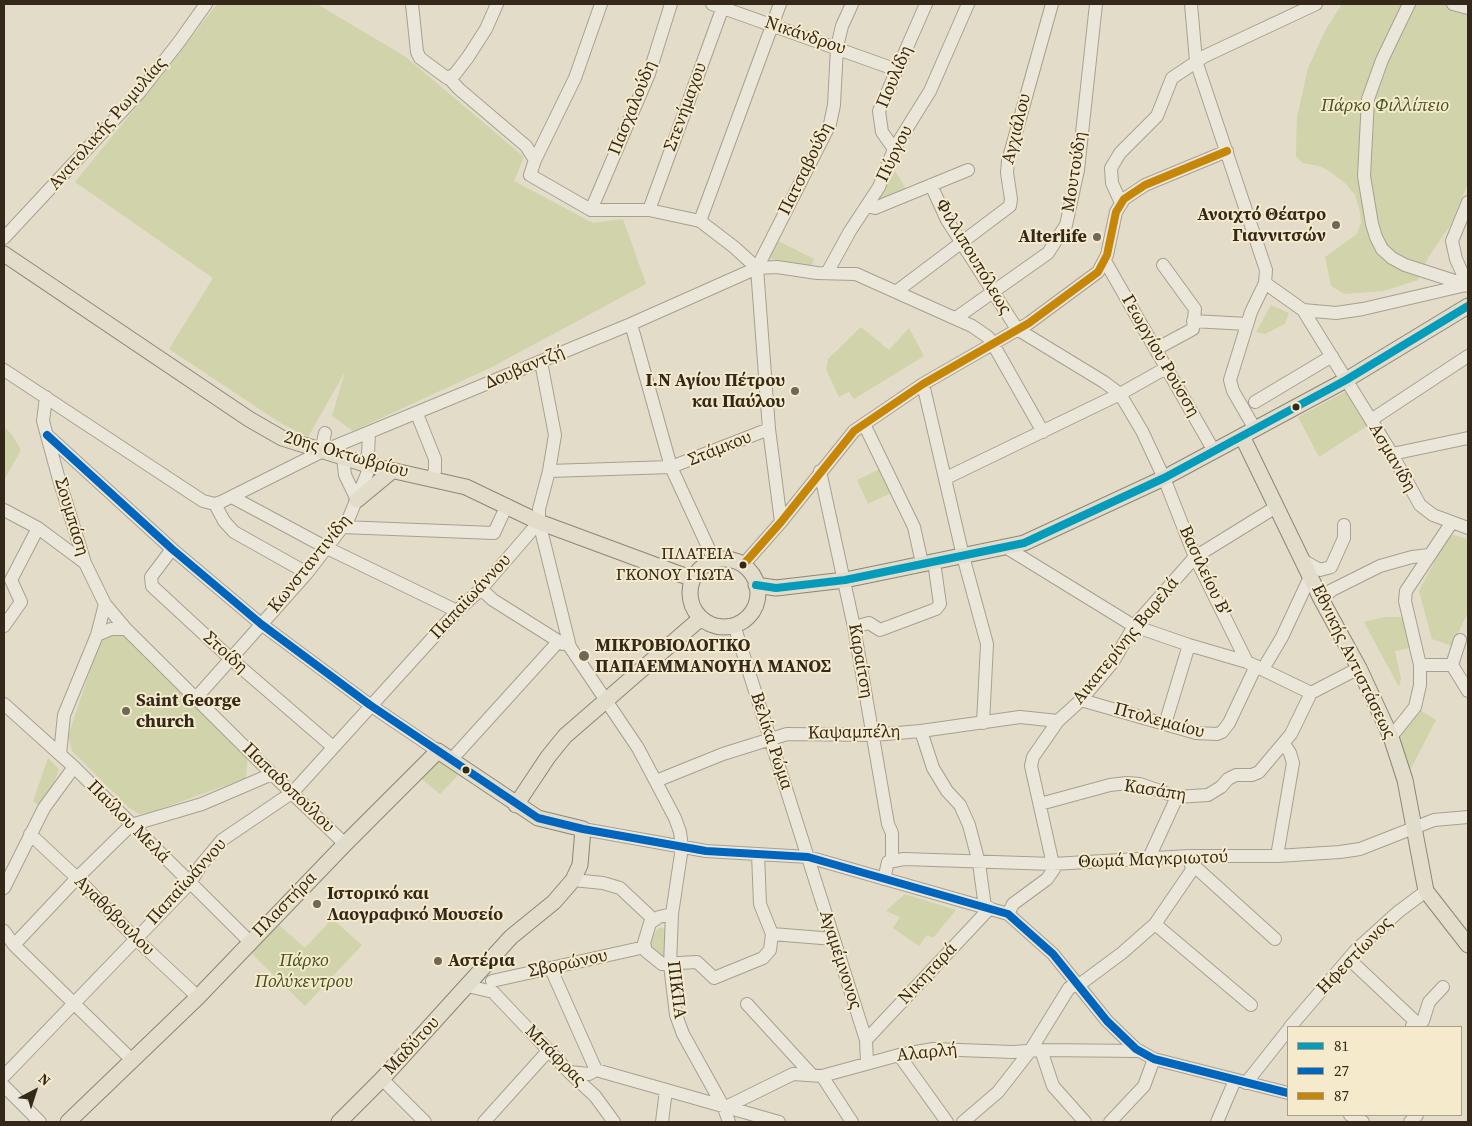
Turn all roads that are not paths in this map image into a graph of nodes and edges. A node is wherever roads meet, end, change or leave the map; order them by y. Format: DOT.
graph roads {
  1 [pos="206,4"];
  2 [pos="412,4"];
  3 [pos="497,4"];
  4 [pos="602,4"];
  5 [pos="671,4"];
  6 [pos="780,4"];
  7 [pos="852,4"];
  8 [pos="926,4"];
  9 [pos="968,4"];
  10 [pos="1052,4"];
  11 [pos="1096,4"];
  12 [pos="1191,4"];
  13 [pos="1316,4"];
  14 [pos="1409,4"];
  15 [pos="1453,4"];
  16 [pos="720,5"];
  17 [pos="1468,8"];
  18 [pos="773,25"];
  19 [pos="837,47"];
  20 [pos="1196,61"];
  21 [pos="897,70"];
  22 [pos="449,78"];
  23 [pos="894,149"];
  24 [pos="1226,151"];
  25 [pos="535,160"];
  26 [pos="968,170"];
  27 [pos="931,185"];
  28 [pos="1468,202"];
  29 [pos="1121,203"];
  30 [pos="868,206"];
  31 [pos="591,210"];
  32 [pos="649,210"];
  33 [pos="700,222"];
  34 [pos="4,238"];
  35 [pos="961,244"];
  36 [pos="4,254"];
  37 [pos="1105,261"];
  38 [pos="1163,265"];
  39 [pos="757,268"];
  40 [pos="827,273"];
  41 [pos="1265,283"];
  42 [pos="1468,286"];
  43 [pos="897,291"];
  44 [pos="993,293"];
  45 [pos="1468,306"];
  46 [pos="1303,310"];
  47 [pos="956,318"];
  48 [pos="1193,321"];
  49 [pos="631,324"];
  50 [pos="1247,324"];
  51 [pos="1017,328"];
  52 [pos="993,344"];
  53 [pos="1156,349"];
  54 [pos="1332,356"];
  55 [pos="1468,356"];
  56 [pos="541,362"];
  57 [pos="1166,368"];
  58 [pos="4,370"];
  59 [pos="1346,380"];
  60 [pos="923,384"];
  61 [pos="1120,394"];
  62 [pos="46,397"];
  63 [pos="1255,402"];
  64 [pos="417,414"];
  65 [pos="1370,420"];
  66 [pos="864,424"];
  67 [pos="769,429"];
  68 [pos="1043,432"];
  69 [pos="325,433"];
  70 [pos="1248,433"];
  71 [pos="369,434"];
  72 [pos="47,436"];
  73 [pos="1468,438"];
  74 [pos="1214,451"];
  75 [pos="322,452"];
  76 [pos="69,454"];
  77 [pos="1392,454"];
  78 [pos="343,458"];
  79 [pos="368,465"];
  80 [pos="671,467"];
  81 [pos="392,471"];
  82 [pos="549,471"];
  83 [pos="820,471"];
  84 [pos="58,476"];
  85 [pos="431,478"];
  86 [pos="946,478"];
  87 [pos="1164,478"];
  88 [pos="232,497"];
  89 [pos="357,500"];
  90 [pos="215,504"];
  91 [pos="507,505"];
  92 [pos="1276,508"];
  93 [pos="4,510"];
  94 [pos="540,522"];
  95 [pos="781,522"];
  96 [pos="1452,522"];
  97 [pos="1344,525"];
  98 [pos="38,528"];
  99 [pos="342,528"];
  100 [pos="1468,528"];
  101 [pos="326,548"];
  102 [pos="1007,548"];
  103 [pos="172,549"];
  104 [pos="1429,555"];
  105 [pos="963,556"];
  106 [pos="1195,557"];
  107 [pos="714,560"];
  108 [pos="1304,561"];
  109 [pos="928,562"];
  110 [pos="85,563"];
  111 [pos="742,565"];
  112 [pos="307,573"];
  113 [pos="1310,577"];
  114 [pos="693,580"];
  115 [pos="844,580"];
  116 [pos="756,585"];
  117 [pos="481,589"];
  118 [pos="1321,599"];
  119 [pos="105,604"];
  120 [pos="457,611"];
  121 [pos="701,618"];
  122 [pos="261,624"];
  123 [pos="734,625"];
  124 [pos="4,626"];
  125 [pos="1134,626"];
  126 [pos="854,627"];
  127 [pos="126,628"];
  128 [pos="97,635"];
  129 [pos="1460,640"];
  130 [pos="558,642"];
  131 [pos="1189,645"];
  132 [pos="570,647"];
  133 [pos="231,659"];
  134 [pos="1255,665"];
  135 [pos="1420,665"];
  136 [pos="1452,665"];
  137 [pos="1359,668"];
  138 [pos="1468,691"];
  139 [pos="1311,693"];
  140 [pos="196,698"];
  141 [pos="605,700"];
  142 [pos="1081,700"];
  143 [pos="370,705"];
  144 [pos="5,709"];
  145 [pos="1058,721"];
  146 [pos="983,723"];
  147 [pos="1165,724"];
  148 [pos="921,731"];
  149 [pos="873,735"];
  150 [pos="1391,737"];
  151 [pos="770,738"];
  152 [pos="1284,744"];
  153 [pos="333,747"];
  154 [pos="438,751"];
  155 [pos="60,754"];
  156 [pos="451,760"];
  157 [pos="74,767"];
  158 [pos="272,774"];
  159 [pos="656,781"];
  160 [pos="293,792"];
  161 [pos="1177,797"];
  162 [pos="1040,804"];
  163 [pos="516,805"];
  164 [pos="1468,817"];
  165 [pos="131,825"];
  166 [pos="1414,827"];
  167 [pos="583,829"];
  168 [pos="30,834"];
  169 [pos="345,844"];
  170 [pos="682,847"];
  171 [pos="758,854"];
  172 [pos="1277,856"];
  173 [pos="808,857"];
  174 [pos="1148,860"];
  175 [pos="1190,860"];
  176 [pos="890,862"];
  177 [pos="979,863"];
  178 [pos="1053,864"];
  179 [pos="77,878"];
  180 [pos="573,880"];
  181 [pos="884,880"];
  182 [pos="190,883"];
  183 [pos="4,888"];
  184 [pos="1426,891"];
  185 [pos="990,908"];
  186 [pos="672,914"];
  187 [pos="1008,914"];
  188 [pos="654,919"];
  189 [pos="1155,924"];
  190 [pos="4,931"];
  191 [pos="772,934"];
  192 [pos="136,939"];
  193 [pos="834,939"];
  194 [pos="1275,939"];
  195 [pos="250,942"];
  196 [pos="14,945"];
  197 [pos="1468,945"];
  198 [pos="645,947"];
  199 [pos="1348,959"];
  200 [pos="670,965"];
  201 [pos="484,967"];
  202 [pos="551,969"];
  203 [pos="1078,983"];
  204 [pos="468,986"];
  205 [pos="493,986"];
  206 [pos="1443,986"];
  207 [pos="198,997"];
  208 [pos="75,1003"];
  209 [pos="747,1004"];
  210 [pos="1251,1004"];
  211 [pos="1413,1025"];
  212 [pos="1292,1026"];
  213 [pos="1287,1031"];
  214 [pos="866,1040"];
  215 [pos="1036,1050"];
  216 [pos="548,1051"];
  217 [pos="1140,1051"];
  218 [pos="899,1055"];
  219 [pos="1154,1059"];
  220 [pos="133,1061"];
  221 [pos="867,1063"];
  222 [pos="596,1070"];
  223 [pos="569,1072"];
  224 [pos="816,1075"];
  225 [pos="4,1076"];
  226 [pos="382,1079"];
  227 [pos="1240,1082"];
  228 [pos="4,1086"];
  229 [pos="666,1090"];
  230 [pos="1287,1093"];
  231 [pos="724,1108"];
  232 [pos="773,1121"];
  233 [pos="40,1122"];
  234 [pos="68,1122"];
  235 [pos="339,1122"];
  236 [pos="425,1122"];
  237 [pos="484,1122"];
  238 [pos="614,1122"];
  239 [pos="662,1122"];
  240 [pos="729,1122"];
  241 [pos="852,1122"];
  242 [pos="947,1122"];
  243 [pos="963,1122"];
  244 [pos="1085,1122"];
  245 [pos="1110,1122"];
  246 [pos="1217,1122"];
  1 -- 34 [label="street, Ανατολικής Ρωμυλίας"];
  2 -- 22 [label="street"];
  3 -- 22 [label="street"];
  4 -- 25 [label="street"];
  5 -- 31 [label="street, Πασχαλούδη"];
  6 -- 18 [label="street"];
  7 -- 19 [label="street, Πατσαβούδη"];
  8 -- 21 [label="street, Πουλίδη"];
  9 -- 23 [label="street, Πύργου"];
  10 -- 35 [label="street, Αγχιάλου"];
  11 -- 44 [label="street, Μουτούδη"];
  12 -- 20 [label="street"];
  13 -- 20 [label="street"];
  14 -- 42 [label="street"];
  15 -- 17 [label="street"];
  16 -- 18 [label="street, Νικάνδρου"];
  16 -- 32 [label="street, Στενήμαχου"];
  18 -- 19 [label="street, Νικάνδρου"];
  18 -- 33 [label="street"];
  19 -- 21 [label="street, Νικάνδρου"];
  19 -- 39 [label="street, Πατσαβούδη"];
  20 -- 24 [label="street"];
  20 -- 29 [label="street"];
  21 -- 23 [label="street, Πουλίδη"];
  22 -- 25 [label="street"];
  23 -- 30 [label="street, Πύργου"];
  24 -- 29 [label="street"];
  24 -- 41 [label="street"];
  25 -- 31 [label="street"];
  26 -- 27 [label="street"];
  27 -- 30 [label="street"];
  27 -- 35 [label="street, Φιλλιπουπόλεως"];
  28 -- 42 [label="street"];
  29 -- 37 [label="street"];
  30 -- 40 [label="street, Πύργου"];
  31 -- 32 [label="street"];
  32 -- 33 [label="street"];
  33 -- 39 [label="street"];
  35 -- 43 [label="street, Αγχιάλου"];
  35 -- 44 [label="street, Φιλλιπουπόλεως"];
  36 -- 75 [label="main road, 20ης Οκτωβρίου"];
  37 -- 51 [label="street"];
  37 -- 53 [label="street, Γεωργίου Ρούσση"];
  38 -- 48 [label="street"];
  39 -- 40 [label="street, Φιλλιπουπόλεως"];
  39 -- 49 [label="street, Δουβαντζή"];
  39 -- 67 [label="street"];
  40 -- 43 [label="street, Φιλλιπουπόλεως"];
  41 -- 46 [label="street"];
  41 -- 50 [label="street"];
  42 -- 46 [label="street"];
  43 -- 47 [label="street, Φιλλιπουπόλεως"];
  44 -- 47 [label="street, Μουτούδη"];
  44 -- 51 [label="street, Φιλλιπουπόλεως"];
  45 -- 59 [label="main road"];
  46 -- 54 [label="street, Ασμανίδη"];
  47 -- 52 [label="street, Φιλλιπουπόλεως"];
  48 -- 50 [label="street"];
  48 -- 53 [label="street"];
  49 -- 56 [label="street, Δουβαντζή"];
  49 -- 80 [label="street"];
  50 -- 70 [label="street"];
  51 -- 52 [label="street"];
  51 -- 61 [label="street"];
  52 -- 60 [label="street"];
  52 -- 68 [label="street, Φιλλιπουπόλεως"];
  53 -- 57 [label="street, Γεωργίου Ρούσση"];
  54 -- 59 [label="street, Ασμανίδη"];
  54 -- 63 [label="street"];
  55 -- 65 [label="street"];
  56 -- 64 [label="street, Δουβαντζή"];
  56 -- 82 [label="street"];
  57 -- 61 [label="street"];
  57 -- 74 [label="street, Γεωργίου Ρούσση"];
  58 -- 62 [label="street"];
  59 -- 65 [label="street, Ασμανίδη"];
  59 -- 70 [label="main road"];
  60 -- 66 [label="street"];
  60 -- 86 [label="street"];
  61 -- 68 [label="street"];
  61 -- 87 [label="street, Βασιλείου Β'"];
  62 -- 72 [label="street, Σουμπάση"];
  62 -- 90 [label="street"];
  64 -- 71 [label="street, Δουβαντζή"];
  64 -- 85 [label="street"];
  65 -- 77 [label="street, Ασμανίδη"];
  66 -- 83 [label="street"];
  66 -- 109 [label="street"];
  67 -- 80 [label="street, Στάμκου"];
  67 -- 95 [label="street"];
  68 -- 86 [label="street"];
  69 -- 75 [label="street"];
  70 -- 74 [label="main road"];
  70 -- 92 [label="main road, Εθνικής Αντιστάσεως"];
  71 -- 75 [label="street, Δουβαντζή"];
  71 -- 79 [label="street, Κωνσταντινίδη"];
  72 -- 76 [label="street"];
  72 -- 84 [label="street, Σουμπάση"];
  73 -- 77 [label="street"];
  74 -- 87 [label="main road"];
  75 -- 78 [label="main road, 20ης Οκτωβρίου"];
  75 -- 88 [label="street, Δουβαντζή"];
  76 -- 84 [label="street"];
  76 -- 103 [label="street"];
  77 -- 96 [label="street, Ασμανίδη"];
  78 -- 79 [label="main road, 20ης Οκτωβρίου"];
  78 -- 89 [label="street"];
  79 -- 81 [label="main road, 20ης Οκτωβρίου"];
  79 -- 89 [label="street, Κωνσταντινίδη"];
  80 -- 82 [label="street, Στάμκου"];
  80 -- 107 [label="street"];
  81 -- 85 [label="main road, 20ης Οκτωβρίου"];
  81 -- 89 [label="main road"];
  82 -- 94 [label="street"];
  83 -- 95 [label="street"];
  83 -- 115 [label="street, Καραίτση"];
  84 -- 110 [label="street, Σουμπάση"];
  85 -- 91 [label="main road, 20ης Οκτωβρίου"];
  86 -- 105 [label="street"];
  87 -- 102 [label="main road"];
  87 -- 106 [label="street, Βασιλείου Β'"];
  88 -- 90 [label="street, Δουβαντζή"];
  88 -- 101 [label="street"];
  89 -- 99 [label="street, Κωνσταντινίδη"];
  90 -- 112 [label="street"];
  91 -- 94 [label="main road, 20ης Οκτωβρίου"];
  91 -- 99 [label="street"];
  92 -- 106 [label="street, Αικατερίνης Βαρελά"];
  92 -- 108 [label="main road, Εθνικής Αντιστάσεως"];
  93 -- 98 [label="street"];
  94 -- 114 [label="main road, 20ης Οκτωβρίου"];
  94 -- 117 [label="street, Παπαϊωάννου"];
  94 -- 132 [label="street"];
  95 -- 111 [label="street"];
  96 -- 100 [label="street, Ασμανίδη"];
  96 -- 104 [label="street"];
  97 -- 108 [label="street"];
  98 -- 110 [label="street"];
  98 -- 124 [label="street"];
  99 -- 101 [label="street, Κωνσταντινίδη"];
  101 -- 112 [label="street, Κωνσταντινίδη"];
  101 -- 120 [label="street"];
  102 -- 105 [label="main road"];
  102 -- 125 [label="street"];
  103 -- 122 [label="street"];
  103 -- 133 [label="street, Στοίδη"];
  104 -- 118 [label="street"];
  104 -- 135 [label="street"];
  105 -- 109 [label="main road"];
  105 -- 146 [label="street"];
  106 -- 125 [label="street, Αικατερίνης Βαρελά"];
  106 -- 134 [label="street, Βασιλείου Β'"];
  107 -- 111 [label="main road"];
  107 -- 114 [label="main road"];
  108 -- 113 [label="main road, Εθνικής Αντιστάσεως"];
  109 -- 115 [label="main road"];
  109 -- 126 [label="street"];
  110 -- 119 [label="street, Σουμπάση"];
  111 -- 116 [label="main road"];
  112 -- 122 [label="street, Κωνσταντινίδη"];
  113 -- 118 [label="main road, Εθνικής Αντιστάσεως"];
  113 -- 134 [label="street, Πτολεμαίου"];
  114 -- 121 [label="main road"];
  115 -- 116 [label="main road"];
  115 -- 126 [label="street, Καραίτση"];
  116 -- 123 [label="main road"];
  117 -- 120 [label="street, Παπαϊωάννου"];
  117 -- 130 [label="street"];
  118 -- 137 [label="main road, Εθνικής Αντιστάσεως"];
  119 -- 127 [label="street, Παπαδοπούλου"];
  119 -- 128 [label="street"];
  120 -- 143 [label="street, Παπαϊωάννου"];
  121 -- 123 [label="main road"];
  121 -- 141 [label="main road"];
  122 -- 133 [label="street, Κωνσταντινίδη"];
  122 -- 143 [label="street"];
  123 -- 151 [label="street, Βελίκα Ρώμα"];
  125 -- 131 [label="street"];
  125 -- 142 [label="street, Αικατερίνης Βαρελά"];
  126 -- 149 [label="street, Καραίτση"];
  127 -- 128 [label="street"];
  127 -- 140 [label="street, Παπαδοπούλου"];
  128 -- 155 [label="street"];
  129 -- 136 [label="street"];
  130 -- 132 [label="street"];
  130 -- 156 [label="street"];
  131 -- 134 [label="street"];
  131 -- 147 [label="street"];
  132 -- 141 [label="street"];
  133 -- 140 [label="street, Κωνσταντινίδη"];
  133 -- 153 [label="street, Στοίδη"];
  134 -- 139 [label="street"];
  134 -- 147 [label="street, Πτολεμαίου"];
  135 -- 136 [label="street"];
  135 -- 150 [label="street"];
  136 -- 138 [label="street"];
  137 -- 139 [label="street"];
  137 -- 150 [label="main road, Εθνικής Αντιστάσεως"];
  139 -- 152 [label="street, Κασάπη"];
  140 -- 158 [label="street, Παπαδοπούλου"];
  141 -- 159 [label="street"];
  141 -- 163 [label="main road"];
  142 -- 145 [label="street, Αικατερίνης Βαρελά"];
  142 -- 147 [label="street, Πτολεμαίου"];
  143 -- 153 [label="street, Παπαϊωάννου"];
  143 -- 154 [label="street"];
  144 -- 155 [label="street, Παύλου Μελά"];
  145 -- 146 [label="street, Καψαμπέλη"];
  145 -- 162 [label="street, Αικατερίνης Βαρελά"];
  146 -- 148 [label="street, Καψαμπέλη"];
  148 -- 149 [label="street, Καψαμπέλη"];
  148 -- 177 [label="street"];
  149 -- 151 [label="street, Καψαμπέλη"];
  149 -- 176 [label="street, Καραίτση"];
  150 -- 166 [label="main road, Εθνικής Αντιστάσεως"];
  151 -- 159 [label="street, Καψαμπέλη"];
  151 -- 173 [label="street, Βελίκα Ρώμα"];
  152 -- 161 [label="street, Κασάπη"];
  152 -- 172 [label="street"];
  153 -- 160 [label="street, Παπαϊωάννου"];
  154 -- 156 [label="main road"];
  154 -- 169 [label="main road, Πλαστήρα"];
  155 -- 157 [label="street, Παύλου Μελά"];
  156 -- 163 [label="main road"];
  157 -- 165 [label="street, Παύλου Μελά"];
  157 -- 168 [label="street"];
  158 -- 160 [label="street, Παπαδοπούλου"];
  158 -- 165 [label="street"];
  159 -- 170 [label="street"];
  160 -- 169 [label="street, Παπαδοπούλου"];
  160 -- 182 [label="street, Παπαϊωάννου"];
  161 -- 162 [label="street, Κασάπη"];
  161 -- 174 [label="street"];
  162 -- 178 [label="street, Αικατερίνης Βαρελά"];
  163 -- 167 [label="main road"];
  164 -- 166 [label="street, Θωμά Μαγκριωτού"];
  165 -- 179 [label="street"];
  165 -- 182 [label="street, Παύλου Μελά"];
  166 -- 172 [label="street, Θωμά Μαγκριωτού"];
  166 -- 184 [label="main road, Εθνικής Αντιστάσεως"];
  167 -- 170 [label="street"];
  167 -- 180 [label="main road"];
  168 -- 179 [label="street, Αγαθόβουλου"];
  168 -- 183 [label="street"];
  169 -- 195 [label="main road, Πλαστήρα"];
  170 -- 171 [label="street"];
  170 -- 186 [label="street, ΠΙΚΠΑ"];
  171 -- 173 [label="street"];
  171 -- 191 [label="street"];
  172 -- 175 [label="street, Θωμά Μαγκριωτού"];
  173 -- 181 [label="street"];
  173 -- 193 [label="street, Αγαμέμνονος"];
  174 -- 175 [label="street, Θωμά Μαγκριωτού"];
  174 -- 178 [label="street, Θωμά Μαγκριωτού"];
  175 -- 189 [label="street"];
  175 -- 194 [label="street"];
  176 -- 177 [label="street, Θωμά Μαγκριωτού"];
  176 -- 181 [label="street, Καραίτση"];
  177 -- 178 [label="street, Θωμά Μαγκριωτού"];
  177 -- 185 [label="street"];
  178 -- 187 [label="street"];
  179 -- 192 [label="street, Αγαθόβουλου"];
  179 -- 196 [label="street"];
  180 -- 188 [label="street"];
  180 -- 201 [label="main road, Μαδύτου"];
  181 -- 185 [label="street"];
  182 -- 192 [label="street, Παπαϊωάννου"];
  182 -- 195 [label="street, Παύλου Μελά"];
  184 -- 197 [label="main road, Εθνικής Αντιστάσεως"];
  184 -- 199 [label="street, Ηφεστίωνος"];
  185 -- 187 [label="street"];
  185 -- 214 [label="street, Νικηταρά"];
  186 -- 188 [label="street"];
  186 -- 200 [label="street, ΠΙΚΠΑ"];
  187 -- 203 [label="street"];
  188 -- 198 [label="street"];
  189 -- 203 [label="street"];
  189 -- 210 [label="street"];
  190 -- 196 [label="street"];
  191 -- 193 [label="street"];
  191 -- 200 [label="street"];
  192 -- 207 [label="street, Αγαθόβουλου"];
  192 -- 208 [label="street, Παπαϊωάννου"];
  193 -- 214 [label="street, Αγαμέμνονος"];
  195 -- 207 [label="main road, Πλαστήρα"];
  196 -- 208 [label="street"];
  198 -- 200 [label="street"];
  198 -- 202 [label="street, Σβορώνου"];
  199 -- 211 [label="street"];
  199 -- 212 [label="street, Ηφεστίωνος"];
  200 -- 231 [label="street, ΠΙΚΠΑ"];
  201 -- 204 [label="main road, Μαδύτου"];
  201 -- 205 [label="street, Μπάφρας"];
  202 -- 205 [label="street, Σβορώνου"];
  202 -- 222 [label="street"];
  203 -- 215 [label="street"];
  203 -- 217 [label="street"];
  204 -- 205 [label="street"];
  204 -- 226 [label="main road, Μαδύτου"];
  205 -- 216 [label="street, Μπάφρας"];
  206 -- 211 [label="street"];
  207 -- 220 [label="main road, Πλαστήρα"];
  208 -- 220 [label="street"];
  208 -- 225 [label="street, Παπαϊωάννου"];
  209 -- 224 [label="street"];
  213 -- 227 [label="street, Ηφεστίωνος"];
  214 -- 221 [label="street, Αγαμέμνονος"];
  215 -- 217 [label="street, Αλαρλή"];
  215 -- 218 [label="street, Αλαρλή"];
  215 -- 243 [label="street"];
  215 -- 244 [label="street"];
  216 -- 223 [label="street, Μπάφρας"];
  216 -- 237 [label="street"];
  217 -- 219 [label="street"];
  218 -- 221 [label="street, Αλαρλή"];
  218 -- 242 [label="street"];
  219 -- 227 [label="street"];
  219 -- 245 [label="street"];
  220 -- 234 [label="main road, Πλαστήρα"];
  221 -- 224 [label="street, Αλαρλή"];
  222 -- 223 [label="street"];
  222 -- 229 [label="street"];
  223 -- 238 [label="street, Μπάφρας"];
  224 -- 231 [label="street, Αλαρλή"];
  224 -- 241 [label="street"];
  226 -- 235 [label="main road, Μαδύτου"];
  226 -- 236 [label="street"];
  227 -- 230 [label="street"];
  227 -- 246 [label="street, Ηφεστίωνος"];
  228 -- 233 [label="street"];
  229 -- 231 [label="street"];
  229 -- 239 [label="street"];
  231 -- 232 [label="street"];
  231 -- 240 [label="street, ΠΙΚΠΑ"];
}
